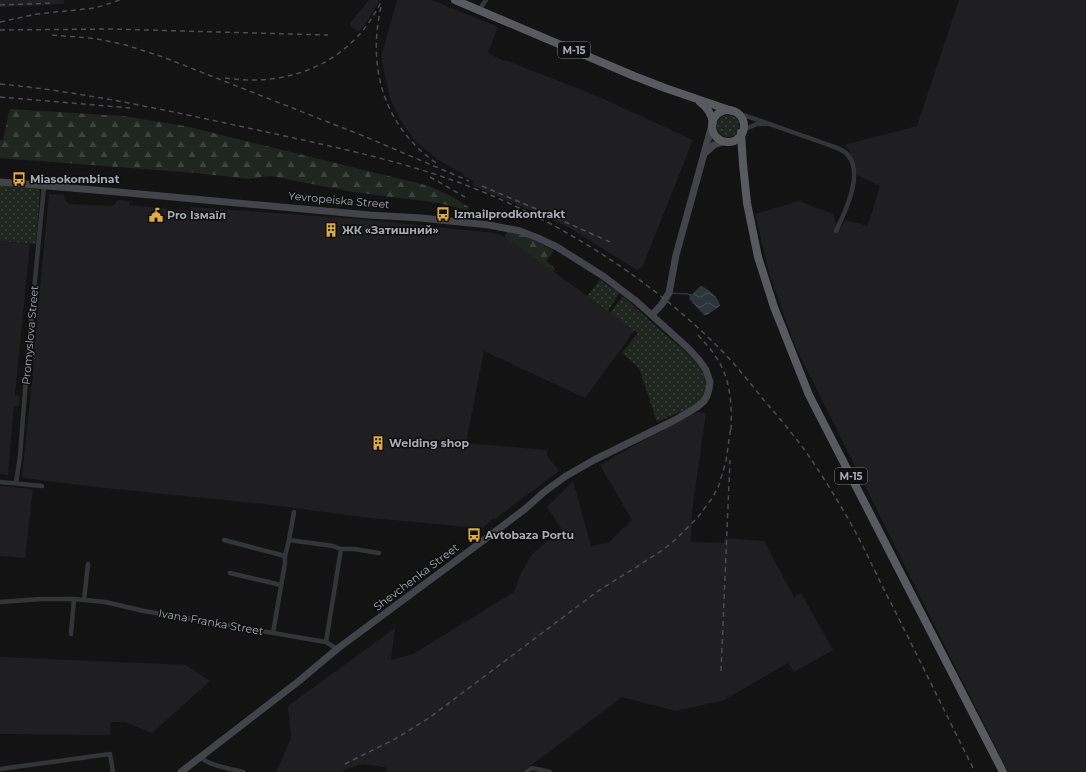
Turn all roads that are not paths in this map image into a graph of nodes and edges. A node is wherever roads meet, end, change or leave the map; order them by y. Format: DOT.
graph roads {
  1 [pos="455,0"];
  2 [pos="486,0"];
  3 [pos="479,10"];
  4 [pos="694,99"];
  5 [pos="733,111"];
  6 [pos="712,123"];
  7 [pos="772,124"];
  8 [pos="742,131"];
  9 [pos="726,141"];
  10 [pos="703,158"];
  11 [pos="743,164"];
  12 [pos="0,182"];
  13 [pos="44,186"];
  14 [pos="836,231"];
  15 [pos="652,315"];
  16 [pos="0,482"];
  17 [pos="16,483"];
  18 [pos="42,486"];
  19 [pos="294,512"];
  20 [pos="224,540"];
  21 [pos="289,540"];
  22 [pos="341,549"];
  23 [pos="379,553"];
  24 [pos="285,556"];
  25 [pos="88,564"];
  26 [pos="230,573"];
  27 [pos="281,585"];
  28 [pos="74,599"];
  29 [pos="84,600"];
  30 [pos="0,602"];
  31 [pos="273,633"];
  32 [pos="71,634"];
  33 [pos="326,642"];
  34 [pos="337,649"];
  35 [pos="200,757"];
  36 [pos="0,769"];
  37 [pos="113,772"];
  38 [pos="181,772"];
  39 [pos="243,772"];
  40 [pos="526,772"];
  41 [pos="550,772"];
  42 [pos="1003,772"];
  1 -- 3 [label="highway, М-15"];
  2 -- 3 [label="street"];
  3 -- 4 [label="highway, М-15"];
  4 -- 5 [label="highway, М-15"];
  4 -- 6 [label="highway, М-15"];
  5 -- 6 [label="highway"];
  5 -- 7 [label="street"];
  5 -- 8 [label="highway, М-15"];
  6 -- 9 [label="highway, М-15"];
  6 -- 10 [label="main road"];
  7 -- 8 [label="street"];
  7 -- 14 [label="street"];
  8 -- 9 [label="highway"];
  8 -- 11 [label="highway, М-15"];
  9 -- 10 [label="main road"];
  9 -- 11 [label="highway, М-15"];
  10 -- 15 [label="main road"];
  11 -- 42 [label="highway, М-15"];
  12 -- 13 [label="main road, Yevropeiska Street"];
  13 -- 15 [label="main road, Yevropeiska Street"];
  13 -- 17 [label="street, Promyslova Street"];
  15 -- 34 [label="main road, Shevchenka Street"];
  16 -- 17 [label="street"];
  17 -- 18 [label="street"];
  19 -- 21 [label="street"];
  20 -- 24 [label="street"];
  21 -- 22 [label="street"];
  21 -- 24 [label="street"];
  22 -- 23 [label="street"];
  22 -- 33 [label="street"];
  24 -- 27 [label="street"];
  25 -- 29 [label="street"];
  26 -- 27 [label="street"];
  27 -- 31 [label="street"];
  28 -- 29 [label="street, Ivana Franka Street"];
  28 -- 30 [label="street, Ivana Franka Street"];
  28 -- 32 [label="street"];
  29 -- 31 [label="street, Ivana Franka Street"];
  31 -- 33 [label="street, Ivana Franka Street"];
  33 -- 34 [label="street, Ivana Franka Street"];
  34 -- 35 [label="main road, Shevchenka Street"];
  35 -- 38 [label="main road, Shevchenka Street"];
  35 -- 39 [label="street"];
  36 -- 37 [label="street"];
  40 -- 41 [label="street"];
}
